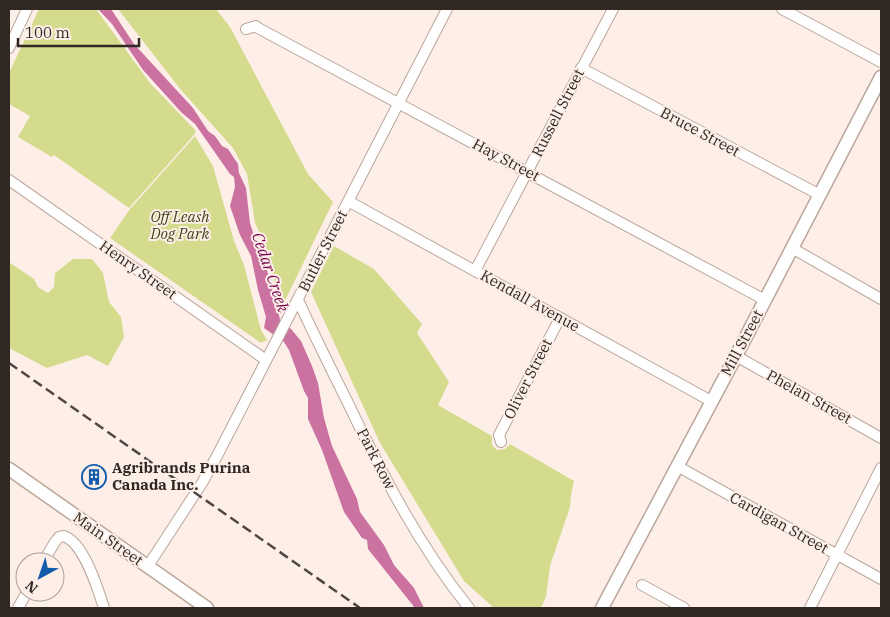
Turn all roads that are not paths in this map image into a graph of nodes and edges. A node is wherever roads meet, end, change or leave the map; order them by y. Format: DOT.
graph roads {
  1 [pos="27,9"];
  2 [pos="447,9"];
  3 [pos="613,9"];
  4 [pos="782,9"];
  5 [pos="246,29"];
  6 [pos="9,48"];
  7 [pos="881,62"];
  8 [pos="581,68"];
  9 [pos="881,77"];
  10 [pos="399,103"];
  11 [pos="528,172"];
  12 [pos="9,180"];
  13 [pos="820,195"];
  14 [pos="348,202"];
  15 [pos="792,248"];
  16 [pos="475,271"];
  17 [pos="881,299"];
  18 [pos="298,300"];
  19 [pos="765,300"];
  20 [pos="560,318"];
  21 [pos="736,356"];
  22 [pos="266,360"];
  23 [pos="711,401"];
  24 [pos="881,438"];
  25 [pos="501,442"];
  26 [pos="677,466"];
  27 [pos="881,468"];
  28 [pos="9,469"];
  29 [pos="49,552"];
  30 [pos="837,555"];
  31 [pos="148,566"];
  32 [pos="881,579"];
  33 [pos="642,585"];
  34 [pos="104,608"];
  35 [pos="207,608"];
  36 [pos="469,608"];
  37 [pos="602,608"];
  38 [pos="684,608"];
  39 [pos="810,608"];
  1 -- 6 [label="street"];
  2 -- 10 [label="street, Butler Street"];
  3 -- 8 [label="street, Russell Street"];
  4 -- 7 [label="street"];
  5 -- 10 [label="street, Hay Street"];
  8 -- 11 [label="street, Russell Street"];
  8 -- 13 [label="street, Bruce Street"];
  9 -- 13 [label="main road, Mill Street"];
  10 -- 11 [label="street, Hay Street"];
  10 -- 14 [label="street, Butler Street"];
  11 -- 16 [label="street, Russell Street"];
  11 -- 19 [label="street, Hay Street"];
  12 -- 22 [label="street, Henry Street"];
  13 -- 15 [label="main road, Mill Street"];
  14 -- 16 [label="street, Kendall Avenue"];
  14 -- 18 [label="street, Butler Street"];
  15 -- 17 [label="street"];
  15 -- 19 [label="main road, Mill Street"];
  16 -- 20 [label="street, Kendall Avenue"];
  18 -- 22 [label="street, Butler Street"];
  18 -- 36 [label="street, Park Row"];
  19 -- 21 [label="main road, Mill Street"];
  20 -- 23 [label="street, Kendall Avenue"];
  20 -- 25 [label="street, Oliver Street"];
  21 -- 23 [label="main road, Mill Street"];
  21 -- 24 [label="street, Phelan Street"];
  22 -- 31 [label="street, Butler Street"];
  23 -- 26 [label="main road, Mill Street"];
  26 -- 30 [label="street, Cardigan Street"];
  26 -- 37 [label="main road, Mill Street"];
  27 -- 30 [label="street"];
  28 -- 31 [label="main road, Main Street"];
  29 -- 34 [label="street"];
  30 -- 32 [label="street, Cardigan Street"];
  30 -- 39 [label="street"];
  31 -- 35 [label="main road, Main Street"];
  33 -- 38 [label="street"];
}
